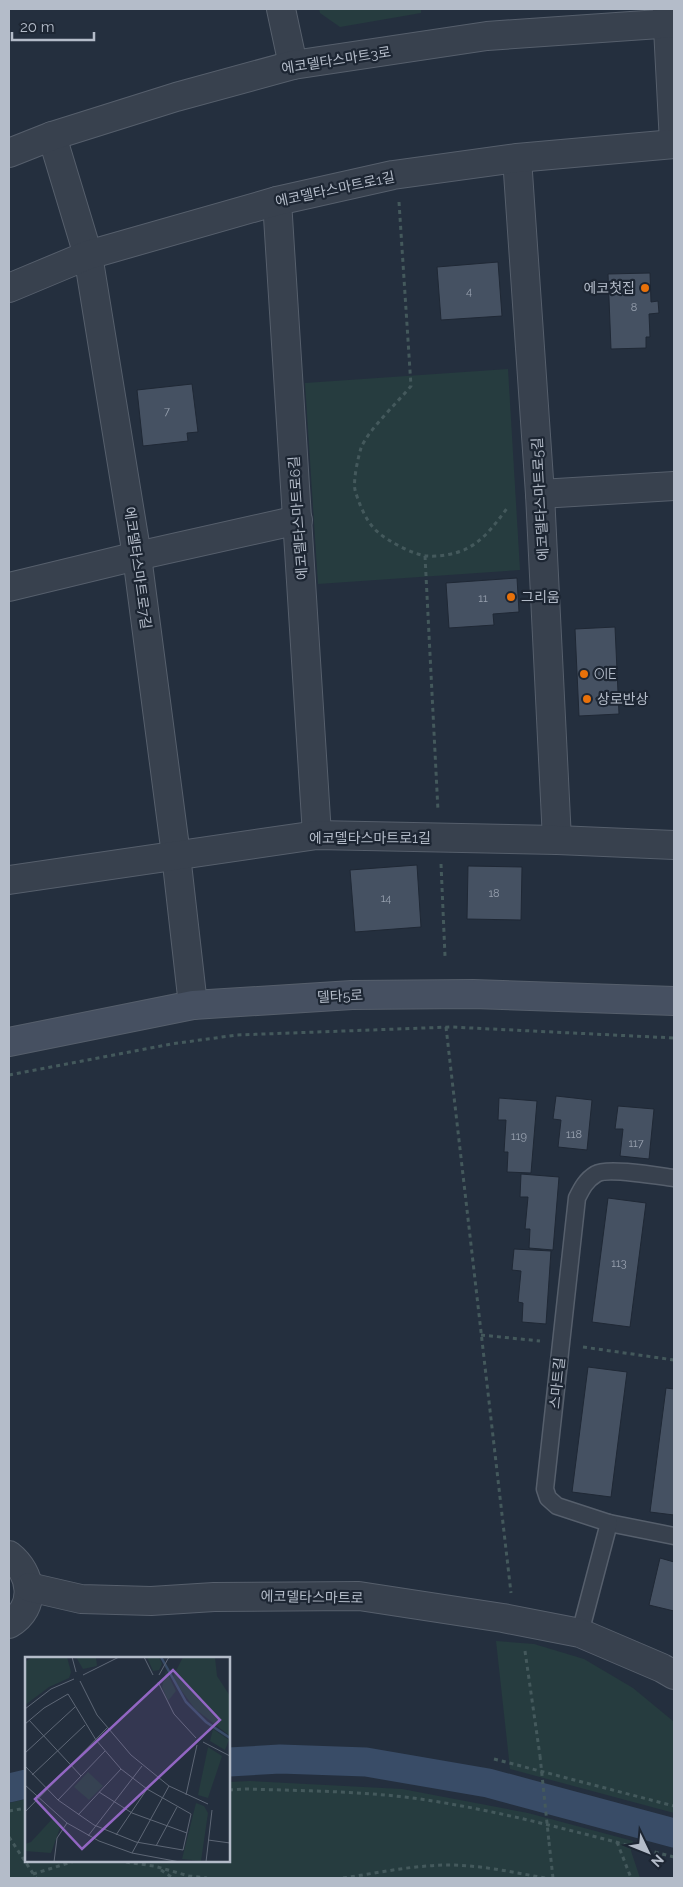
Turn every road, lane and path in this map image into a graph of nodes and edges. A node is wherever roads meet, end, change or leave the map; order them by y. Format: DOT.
graph roads {
  1 [pos="281,9"];
  2 [pos="670,18"];
  3 [pos="292,65"];
  4 [pos="52,136"];
  5 [pos="674,143"];
  6 [pos="9,153"];
  7 [pos="517,158"];
  8 [pos="277,201"];
  9 [pos="400,202"];
  10 [pos="88,254"];
  11 [pos="9,288"];
  12 [pos="674,486"];
  13 [pos="540,494"];
  14 [pos="508,507"];
  15 [pos="298,520"];
  16 [pos="137,556"];
  17 [pos="426,556"];
  18 [pos="9,587"];
  19 [pos="438,814"];
  20 [pos="317,835"];
  21 [pos="557,840"];
  22 [pos="674,845"];
  23 [pos="176,854"];
  24 [pos="440,858"];
  25 [pos="9,880"];
  26 [pos="445,956"];
  27 [pos="674,1001"];
  28 [pos="193,1005"];
  29 [pos="446,1027"];
  30 [pos="674,1038"];
  31 [pos="9,1042"];
  32 [pos="9,1075"];
  33 [pos="674,1178"];
  34 [pos="609,1523"];
  35 [pos="674,1536"];
  36 [pos="9,1555"];
  37 [pos="29,1587"];
  38 [pos="511,1596"];
  39 [pos="9,1624"];
  40 [pos="580,1633"];
  41 [pos="524,1648"];
  42 [pos="674,1675"];
  43 [pos="494,1759"];
  44 [pos="230,1790"];
  45 [pos="674,1806"];
  46 [pos="25,1808"];
  47 [pos="9,1811"];
  48 [pos="9,1837"];
  49 [pos="617,1842"];
  50 [pos="674,1857"];
  51 [pos="25,1862"];
  52 [pos="25,1862"];
  53 [pos="72,1862"];
  54 [pos="124,1862"];
  55 [pos="158,1868"];
  56 [pos="33,1874"];
  57 [pos="36,1878"];
  58 [pos="173,1878"];
  59 [pos="207,1878"];
  60 [pos="344,1878"];
  61 [pos="545,1878"];
  62 [pos="553,1878"];
  63 [pos="631,1878"];
  1 -- 3 [label="street"];
  2 -- 3 [label="street, 에코델타스마트3로"];
  2 -- 5 [label="street"];
  3 -- 4 [label="street, 에코델타스마트3로"];
  4 -- 6 [label="street, 에코델타스마트3로"];
  4 -- 10 [label="street, 에코델타스마트로7길"];
  5 -- 7 [label="street, 에코델타스마트로1길"];
  7 -- 8 [label="street, 에코델타스마트로1길"];
  7 -- 13 [label="street, 에코델타스마트로5길"];
  8 -- 10 [label="street, 에코델타스마트로1길"];
  8 -- 15 [label="street, 에코델타스마트로6길"];
  9 -- 17 [label="path"];
  10 -- 11 [label="street, 에코델타스마트로1길"];
  10 -- 16 [label="street, 에코델타스마트로7길"];
  12 -- 13 [label="street"];
  13 -- 21 [label="street, 에코델타스마트로5길"];
  14 -- 17 [label="path"];
  15 -- 16 [label="street"];
  15 -- 20 [label="street, 에코델타스마트로6길"];
  16 -- 18 [label="street"];
  16 -- 23 [label="street, 에코델타스마트로7길"];
  17 -- 19 [label="path"];
  20 -- 21 [label="street, 에코델타스마트로1길"];
  20 -- 23 [label="street, 에코델타스마트로1길"];
  21 -- 22 [label="street, 에코델타스마트로1길"];
  23 -- 25 [label="street, 에코델타스마트로1길"];
  23 -- 28 [label="street, 에코델타스마트로7길"];
  24 -- 26 [label="path"];
  27 -- 28 [label="street, 델타5로"];
  28 -- 31 [label="street, 델타5로"];
  29 -- 30 [label="path"];
  29 -- 32 [label="path"];
  29 -- 38 [label="path"];
  33 -- 34 [label="lane, 스마트길"];
  34 -- 35 [label="lane, 스마트길"];
  34 -- 40 [label="lane"];
  36 -- 37 [label="street"];
  37 -- 39 [label="street"];
  37 -- 40 [label="street, 에코델타스마트로"];
  40 -- 42 [label="street, 에코델타스마트로"];
  41 -- 62 [label="path, bridge"];
  43 -- 45 [label="path"];
  44 -- 49 [label="path"];
  46 -- 47 [label="path"];
  48 -- 52 [label="path"];
  49 -- 50 [label="path"];
  49 -- 63 [label="path"];
  51 -- 56 [label="path"];
  53 -- 56 [label="path"];
  54 -- 55 [label="path"];
  55 -- 58 [label="path"];
  55 -- 59 [label="path"];
  56 -- 57 [label="path"];
  60 -- 61 [label="path"];
}
